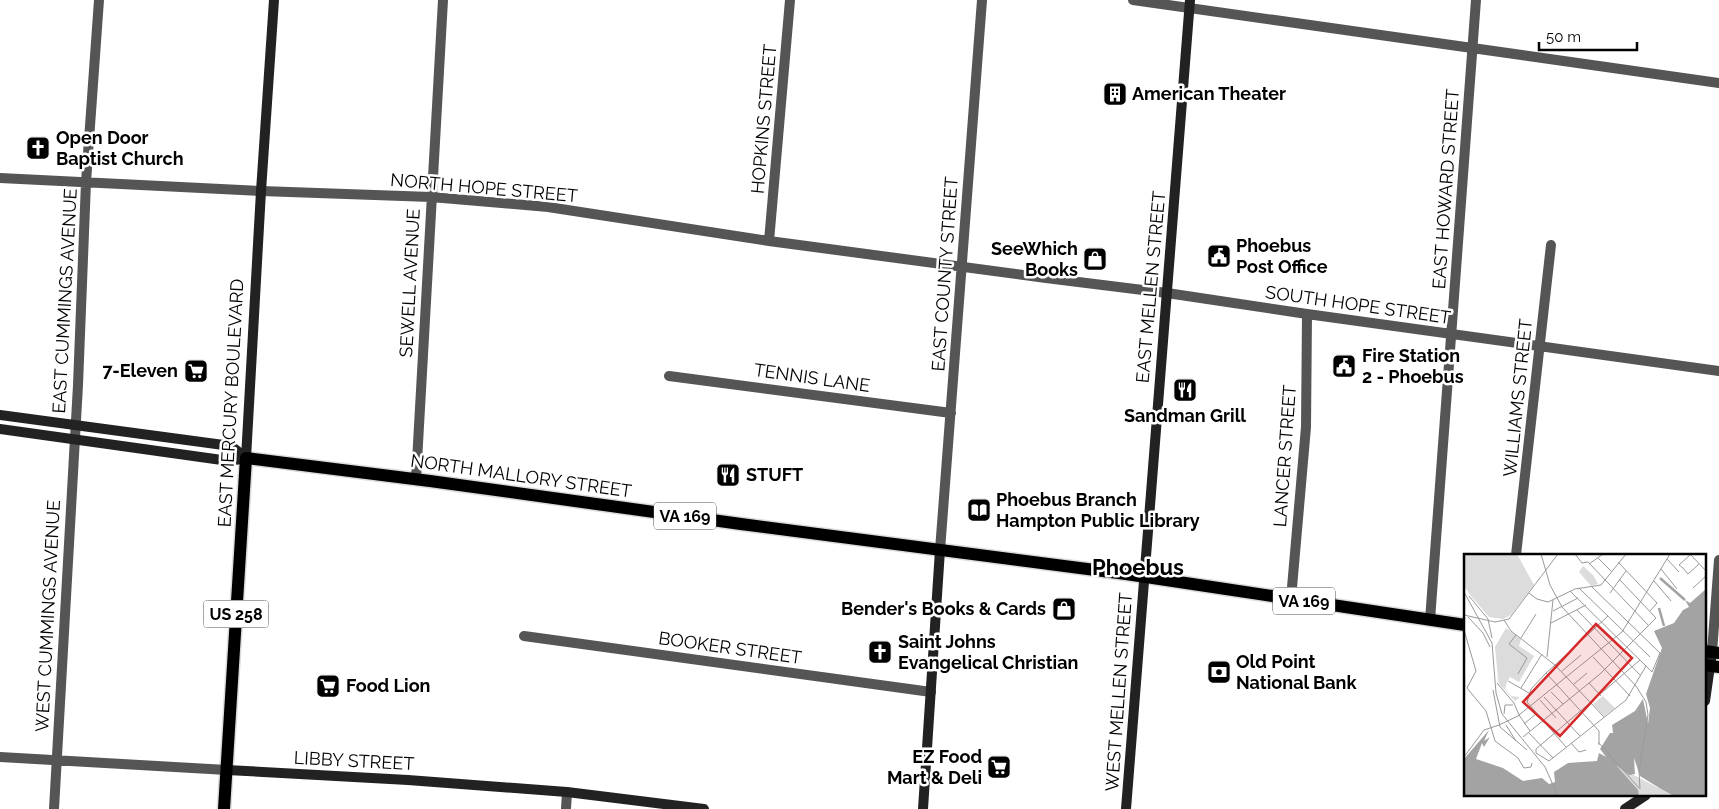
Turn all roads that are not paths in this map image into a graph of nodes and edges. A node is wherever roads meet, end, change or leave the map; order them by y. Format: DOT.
graph roads {
  1 [pos="99,0"];
  2 [pos="274,0"];
  3 [pos="443,0"];
  4 [pos="790,0"];
  5 [pos="982,0"];
  6 [pos="1133,0"];
  7 [pos="1476,0"];
  8 [pos="1189,4"];
  9 [pos="1472,48"];
  10 [pos="1719,83"];
  11 [pos="0,178"];
  12 [pos="86,182"];
  13 [pos="261,191"];
  14 [pos="431,197"];
  15 [pos="769,241"];
  16 [pos="1551,245"];
  17 [pos="962,266"];
  18 [pos="1167,293"];
  19 [pos="1307,314"];
  20 [pos="1451,334"];
  21 [pos="1540,347"];
  22 [pos="1719,371"];
  23 [pos="669,376"];
  24 [pos="951,413"];
  25 [pos="0,415"];
  26 [pos="75,425"];
  27 [pos="0,430"];
  28 [pos="74,439"];
  29 [pos="246,458"];
  30 [pos="416,479"];
  31 [pos="940,550"];
  32 [pos="1516,554"];
  33 [pos="1719,560"];
  34 [pos="1144,577"];
  35 [pos="1291,599"];
  36 [pos="1430,620"];
  37 [pos="1464,625"];
  38 [pos="524,636"];
  39 [pos="1712,652"];
  40 [pos="1712,666"];
  41 [pos="931,692"];
  42 [pos="1706,696"];
  43 [pos="0,757"];
  44 [pos="57,760"];
  45 [pos="227,770"];
  46 [pos="567,792"];
  47 [pos="1644,796"];
  48 [pos="54,809"];
  49 [pos="224,809"];
  50 [pos="566,809"];
  51 [pos="704,809"];
  52 [pos="923,809"];
  53 [pos="1126,809"];
  54 [pos="1625,809"];
  1 -- 12 [label="street, EAST CUMMINGS AVENUE"];
  2 -- 13 [label="main road, EAST MERCURY BOULEVARD / US 258"];
  3 -- 14 [label="street, SEWELL AVENUE"];
  4 -- 15 [label="street, HOPKINS STREET"];
  5 -- 17 [label="street, EAST COUNTY STREET"];
  6 -- 8 [label="street"];
  7 -- 9 [label="street, EAST HOWARD STREET"];
  8 -- 9 [label="street"];
  8 -- 18 [label="main road, EAST MELLEN STREET"];
  9 -- 10 [label="street"];
  9 -- 20 [label="street, EAST HOWARD STREET"];
  11 -- 12 [label="street, NORTH HOPE STREET"];
  12 -- 13 [label="street, NORTH HOPE STREET"];
  12 -- 26 [label="street, EAST CUMMINGS AVENUE"];
  13 -- 14 [label="street, NORTH HOPE STREET"];
  13 -- 29 [label="main road, EAST MERCURY BOULEVARD / US 258"];
  14 -- 15 [label="street, NORTH HOPE STREET"];
  14 -- 30 [label="street, SEWELL AVENUE"];
  15 -- 17 [label="street, NORTH HOPE STREET"];
  16 -- 21 [label="street, WILLIAMS STREET"];
  17 -- 18 [label="street, SOUTH HOPE STREET"];
  17 -- 24 [label="street, EAST COUNTY STREET"];
  18 -- 19 [label="street, SOUTH HOPE STREET"];
  18 -- 34 [label="main road, EAST MELLEN STREET"];
  19 -- 20 [label="street, SOUTH HOPE STREET"];
  19 -- 35 [label="street, LANCER STREET"];
  20 -- 21 [label="street, SOUTH HOPE STREET"];
  20 -- 36 [label="street, EAST HOWARD STREET"];
  21 -- 22 [label="street, SOUTH HOPE STREET"];
  21 -- 32 [label="street, WILLIAMS STREET"];
  23 -- 24 [label="street, TENNIS LANE"];
  24 -- 31 [label="street, EAST COUNTY STREET"];
  25 -- 26 [label="main road, NORTH MALLORY STREET / VA 169"];
  26 -- 28 [label="street, WEST CUMMINGS AVENUE"];
  26 -- 29 [label="main road, NORTH MALLORY STREET / VA 169"];
  27 -- 28 [label="main road, NORTH MALLORY STREET / VA 169"];
  28 -- 29 [label="main road, NORTH MALLORY STREET / VA 169"];
  28 -- 44 [label="street, WEST CUMMINGS AVENUE"];
  29 -- 30 [label="main road, NORTH MALLORY STREET / VA 169"];
  29 -- 45 [label="main road, EAST MERCURY BOULEVARD / US 258"];
  30 -- 31 [label="main road, NORTH MALLORY STREET / VA 169"];
  31 -- 34 [label="main road, VA 169"];
  31 -- 41 [label="main road"];
  33 -- 39 [label="street"];
  34 -- 35 [label="main road, VA 169"];
  34 -- 53 [label="main road, WEST MELLEN STREET"];
  35 -- 36 [label="main road, VA 169"];
  36 -- 37 [label="main road, VA 169"];
  38 -- 41 [label="street, BOOKER STREET"];
  39 -- 40 [label="main road"];
  40 -- 42 [label="main road"];
  41 -- 52 [label="main road"];
  43 -- 44 [label="street, LIBBY STREET"];
  44 -- 45 [label="street, LIBBY STREET"];
  44 -- 48 [label="street, WEST CUMMINGS AVENUE"];
  45 -- 46 [label="main road, LIBBY STREET"];
  45 -- 49 [label="main road, EAST MERCURY BOULEVARD / US 258"];
  46 -- 50 [label="street"];
  46 -- 51 [label="main road, LIBBY STREET"];
  47 -- 54 [label="main road"];
}
